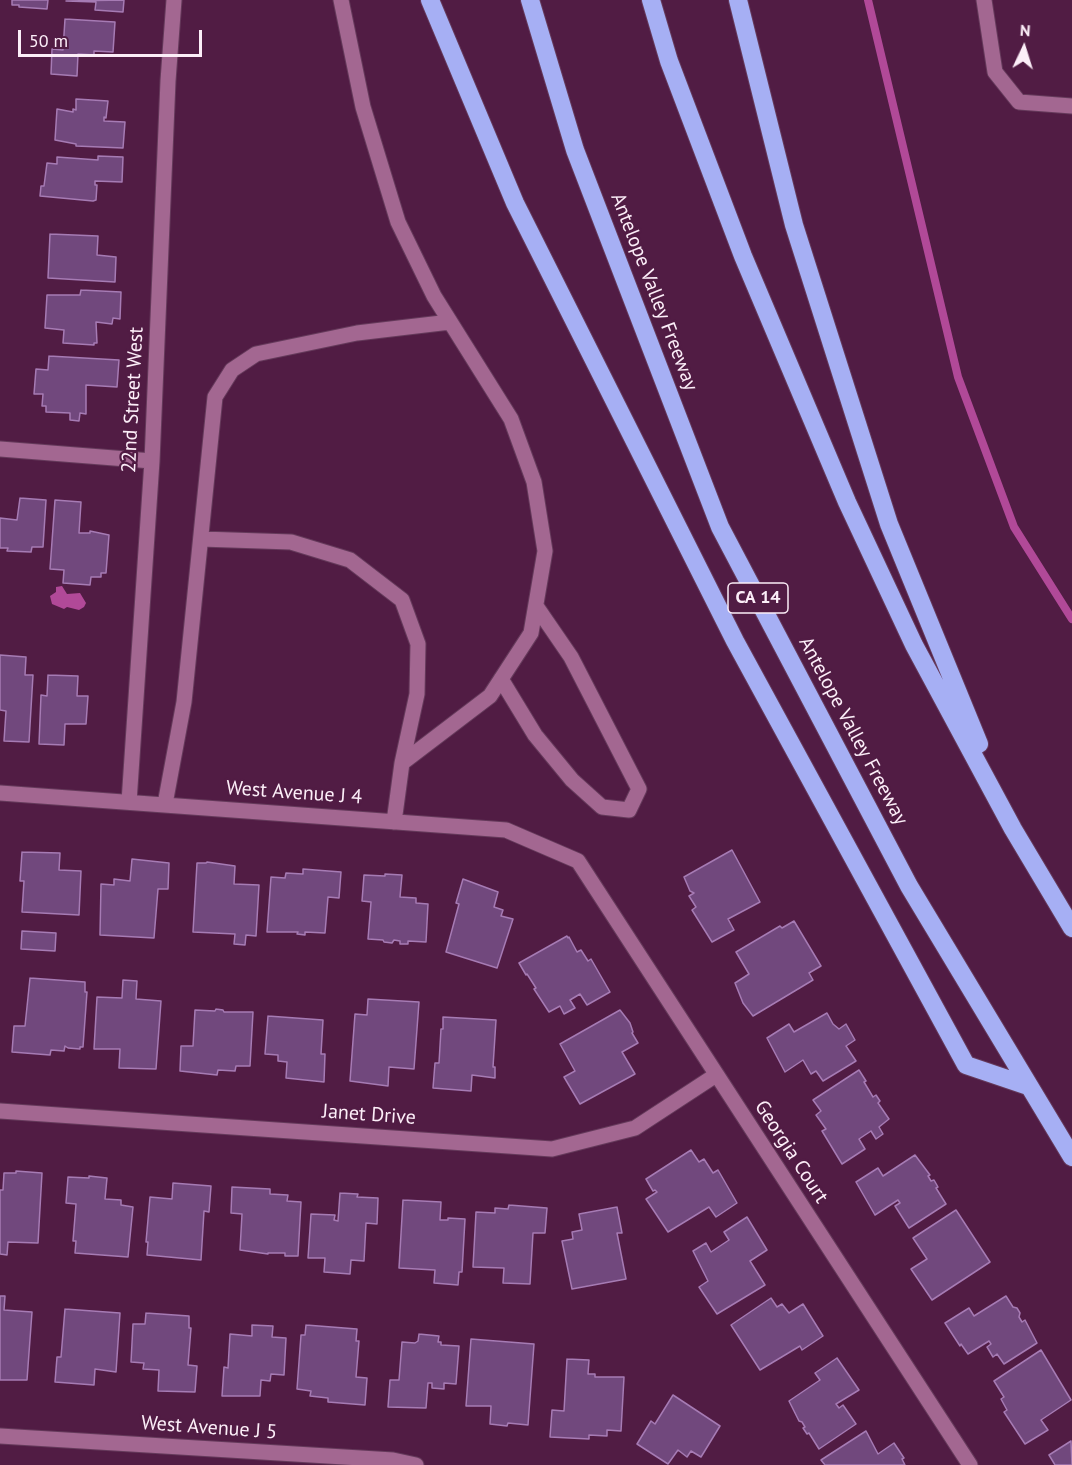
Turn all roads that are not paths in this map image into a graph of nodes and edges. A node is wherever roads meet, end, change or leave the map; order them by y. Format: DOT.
graph roads {
  1 [pos="174,0"];
  2 [pos="341,0"];
  3 [pos="430,0"];
  4 [pos="530,0"];
  5 [pos="651,0"];
  6 [pos="738,0"];
  7 [pos="984,0"];
  8 [pos="1072,106"];
  9 [pos="450,322"];
  10 [pos="0,449"];
  11 [pos="152,461"];
  12 [pos="201,539"];
  13 [pos="536,606"];
  14 [pos="501,679"];
  15 [pos="402,763"];
  16 [pos="0,793"];
  17 [pos="129,802"];
  18 [pos="165,804"];
  19 [pos="394,822"];
  20 [pos="1013,829"];
  21 [pos="578,861"];
  22 [pos="1072,928"];
  23 [pos="716,1075"];
  24 [pos="1028,1086"];
  25 [pos="0,1111"];
  26 [pos="1072,1157"];
  27 [pos="0,1436"];
  28 [pos="416,1465"];
  29 [pos="970,1465"];
  1 -- 11 [label="street, 22nd Street West"];
  2 -- 9 [label="street"];
  3 -- 24 [label="highway"];
  4 -- 24 [label="highway, Antelope Valley Freeway / CA 14"];
  5 -- 20 [label="highway"];
  6 -- 20 [label="highway"];
  7 -- 8 [label="street"];
  9 -- 12 [label="street"];
  9 -- 13 [label="street"];
  10 -- 11 [label="street"];
  11 -- 17 [label="street, 22nd Street West"];
  12 -- 15 [label="street"];
  12 -- 18 [label="street"];
  13 -- 14 [label="street"];
  13 -- 14 [label="street"];
  14 -- 15 [label="street"];
  15 -- 19 [label="street"];
  16 -- 17 [label="street, West Avenue J 4"];
  17 -- 18 [label="street, West Avenue J 4"];
  18 -- 19 [label="street, West Avenue J 4"];
  19 -- 21 [label="street, West Avenue J 4"];
  20 -- 22 [label="highway"];
  21 -- 23 [label="street, Georgia Court"];
  23 -- 25 [label="street, Janet Drive"];
  23 -- 29 [label="street, Georgia Court"];
  24 -- 26 [label="highway, Antelope Valley Freeway / CA 14"];
  27 -- 28 [label="street, West Avenue J 5"];
}
